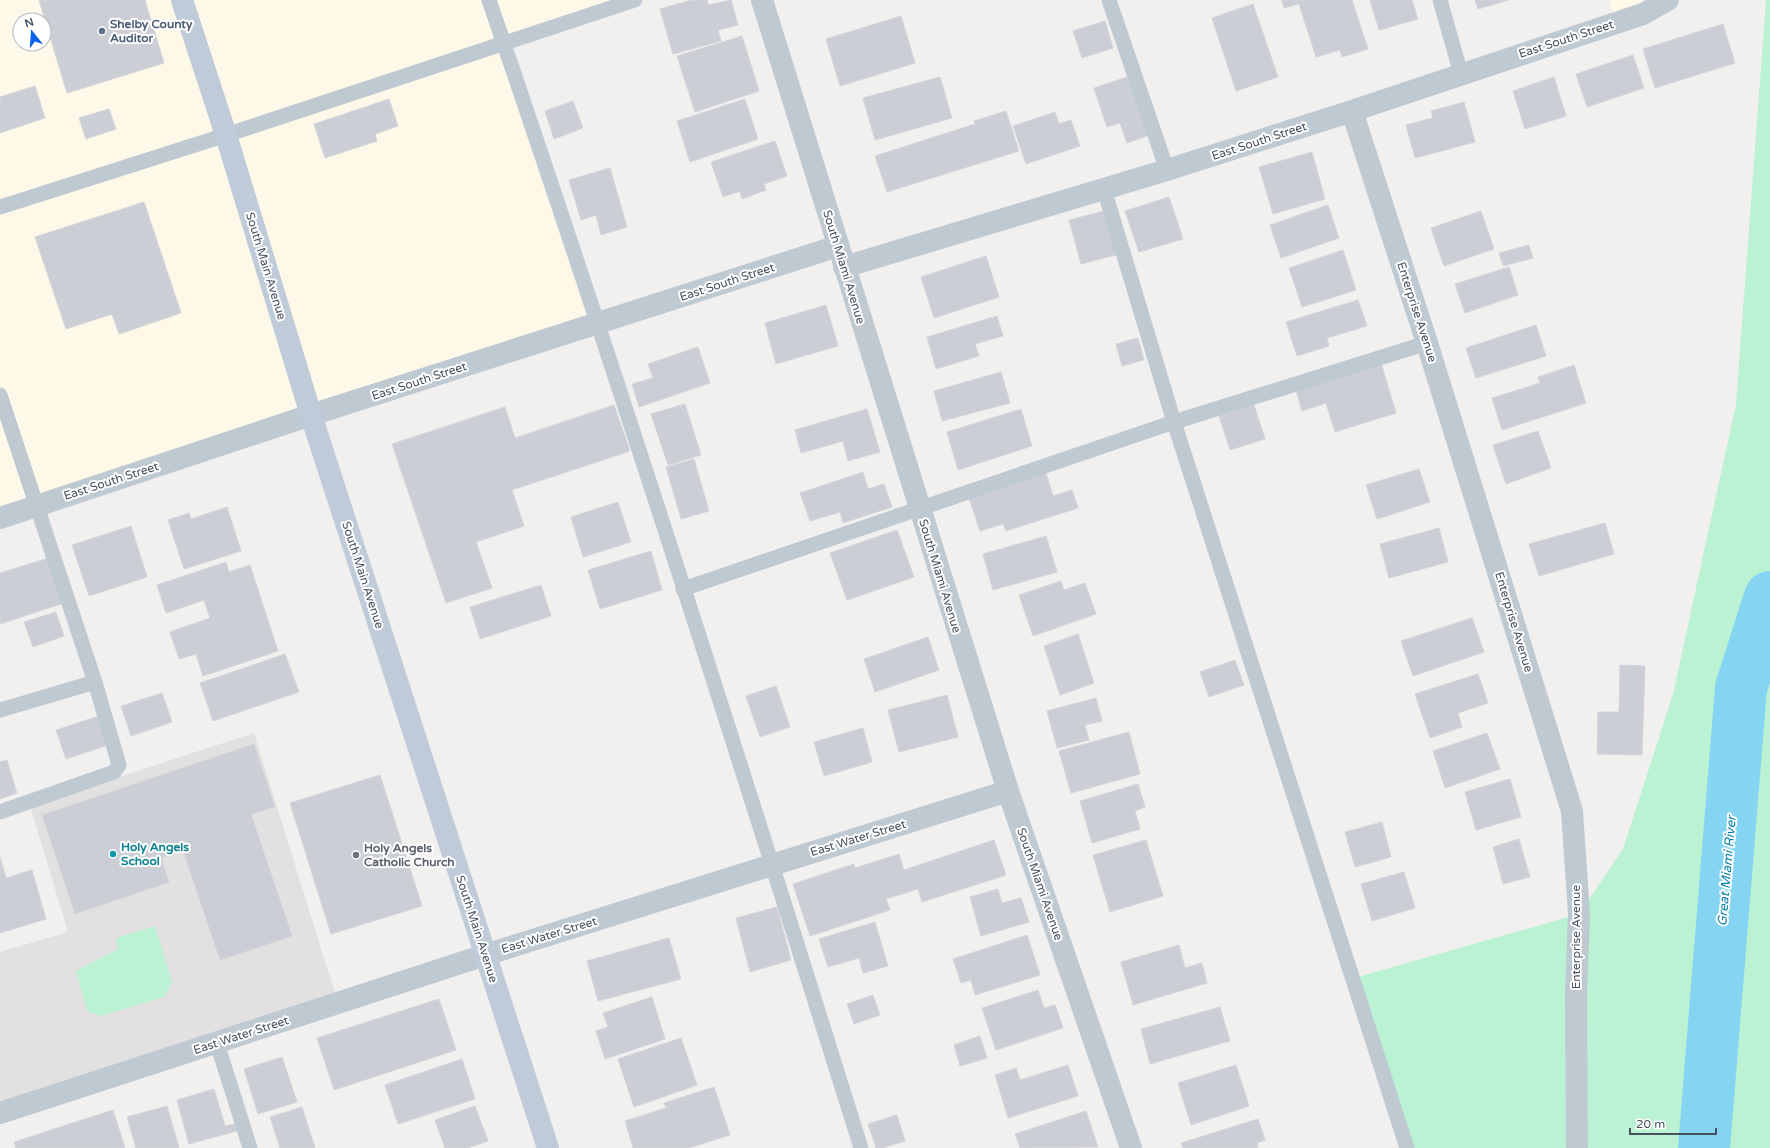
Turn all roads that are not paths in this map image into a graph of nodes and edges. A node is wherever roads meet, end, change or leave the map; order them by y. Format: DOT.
graph roads {
  1 [pos="182,0"];
  2 [pos="489,0"];
  3 [pos="634,0"];
  4 [pos="762,0"];
  5 [pos="1109,0"];
  6 [pos="1440,0"];
  7 [pos="1668,0"];
  8 [pos="504,43"];
  9 [pos="1461,74"];
  10 [pos="1352,111"];
  11 [pos="226,135"];
  12 [pos="1167,170"];
  13 [pos="1104,188"];
  14 [pos="0,207"];
  15 [pos="838,246"];
  16 [pos="844,267"];
  17 [pos="597,324"];
  18 [pos="1427,343"];
  19 [pos="0,395"];
  20 [pos="311,415"];
  21 [pos="1174,422"];
  22 [pos="37,506"];
  23 [pos="919,508"];
  24 [pos="0,518"];
  25 [pos="683,589"];
  26 [pos="95,682"];
  27 [pos="0,710"];
  28 [pos="1008,791"];
  29 [pos="0,812"];
  30 [pos="773,865"];
  31 [pos="485,955"];
  32 [pos="217,1043"];
  33 [pos="0,1113"];
  34 [pos="250,1148"];
  35 [pos="548,1148"];
  36 [pos="861,1148"];
  37 [pos="1131,1148"];
  38 [pos="1407,1148"];
  39 [pos="1577,1148"];
  1 -- 11 [label="main road, South Main Avenue"];
  2 -- 8 [label="lane"];
  3 -- 8 [label="lane"];
  4 -- 15 [label="street, South Miami Avenue"];
  5 -- 12 [label="lane"];
  6 -- 9 [label="lane"];
  7 -- 9 [label="street, East South Street"];
  8 -- 11 [label="lane"];
  8 -- 17 [label="lane"];
  9 -- 10 [label="street, East South Street"];
  10 -- 12 [label="street, East South Street"];
  10 -- 18 [label="street, Enterprise Avenue"];
  11 -- 14 [label="lane"];
  11 -- 20 [label="main road, South Main Avenue"];
  12 -- 13 [label="street, East South Street"];
  13 -- 16 [label="street, East South Street"];
  13 -- 21 [label="lane"];
  15 -- 16 [label="street, South Miami Avenue"];
  15 -- 17 [label="street, East South Street"];
  16 -- 23 [label="street, South Miami Avenue"];
  17 -- 20 [label="street, East South Street"];
  17 -- 25 [label="lane"];
  18 -- 21 [label="lane"];
  18 -- 39 [label="street, Enterprise Avenue"];
  19 -- 22 [label="lane"];
  20 -- 22 [label="street, East South Street"];
  20 -- 31 [label="main road, South Main Avenue"];
  21 -- 23 [label="lane"];
  21 -- 38 [label="lane"];
  22 -- 24 [label="street, East South Street"];
  22 -- 26 [label="lane"];
  23 -- 25 [label="lane"];
  23 -- 28 [label="street, South Miami Avenue"];
  25 -- 30 [label="lane"];
  26 -- 27 [label="lane"];
  26 -- 29 [label="lane"];
  28 -- 30 [label="street, East Water Street"];
  28 -- 37 [label="street, South Miami Avenue"];
  30 -- 31 [label="street, East Water Street"];
  30 -- 36 [label="lane"];
  31 -- 32 [label="street, East Water Street"];
  31 -- 35 [label="main road, South Main Avenue"];
  32 -- 33 [label="street, East Water Street"];
  32 -- 34 [label="lane"];
}
